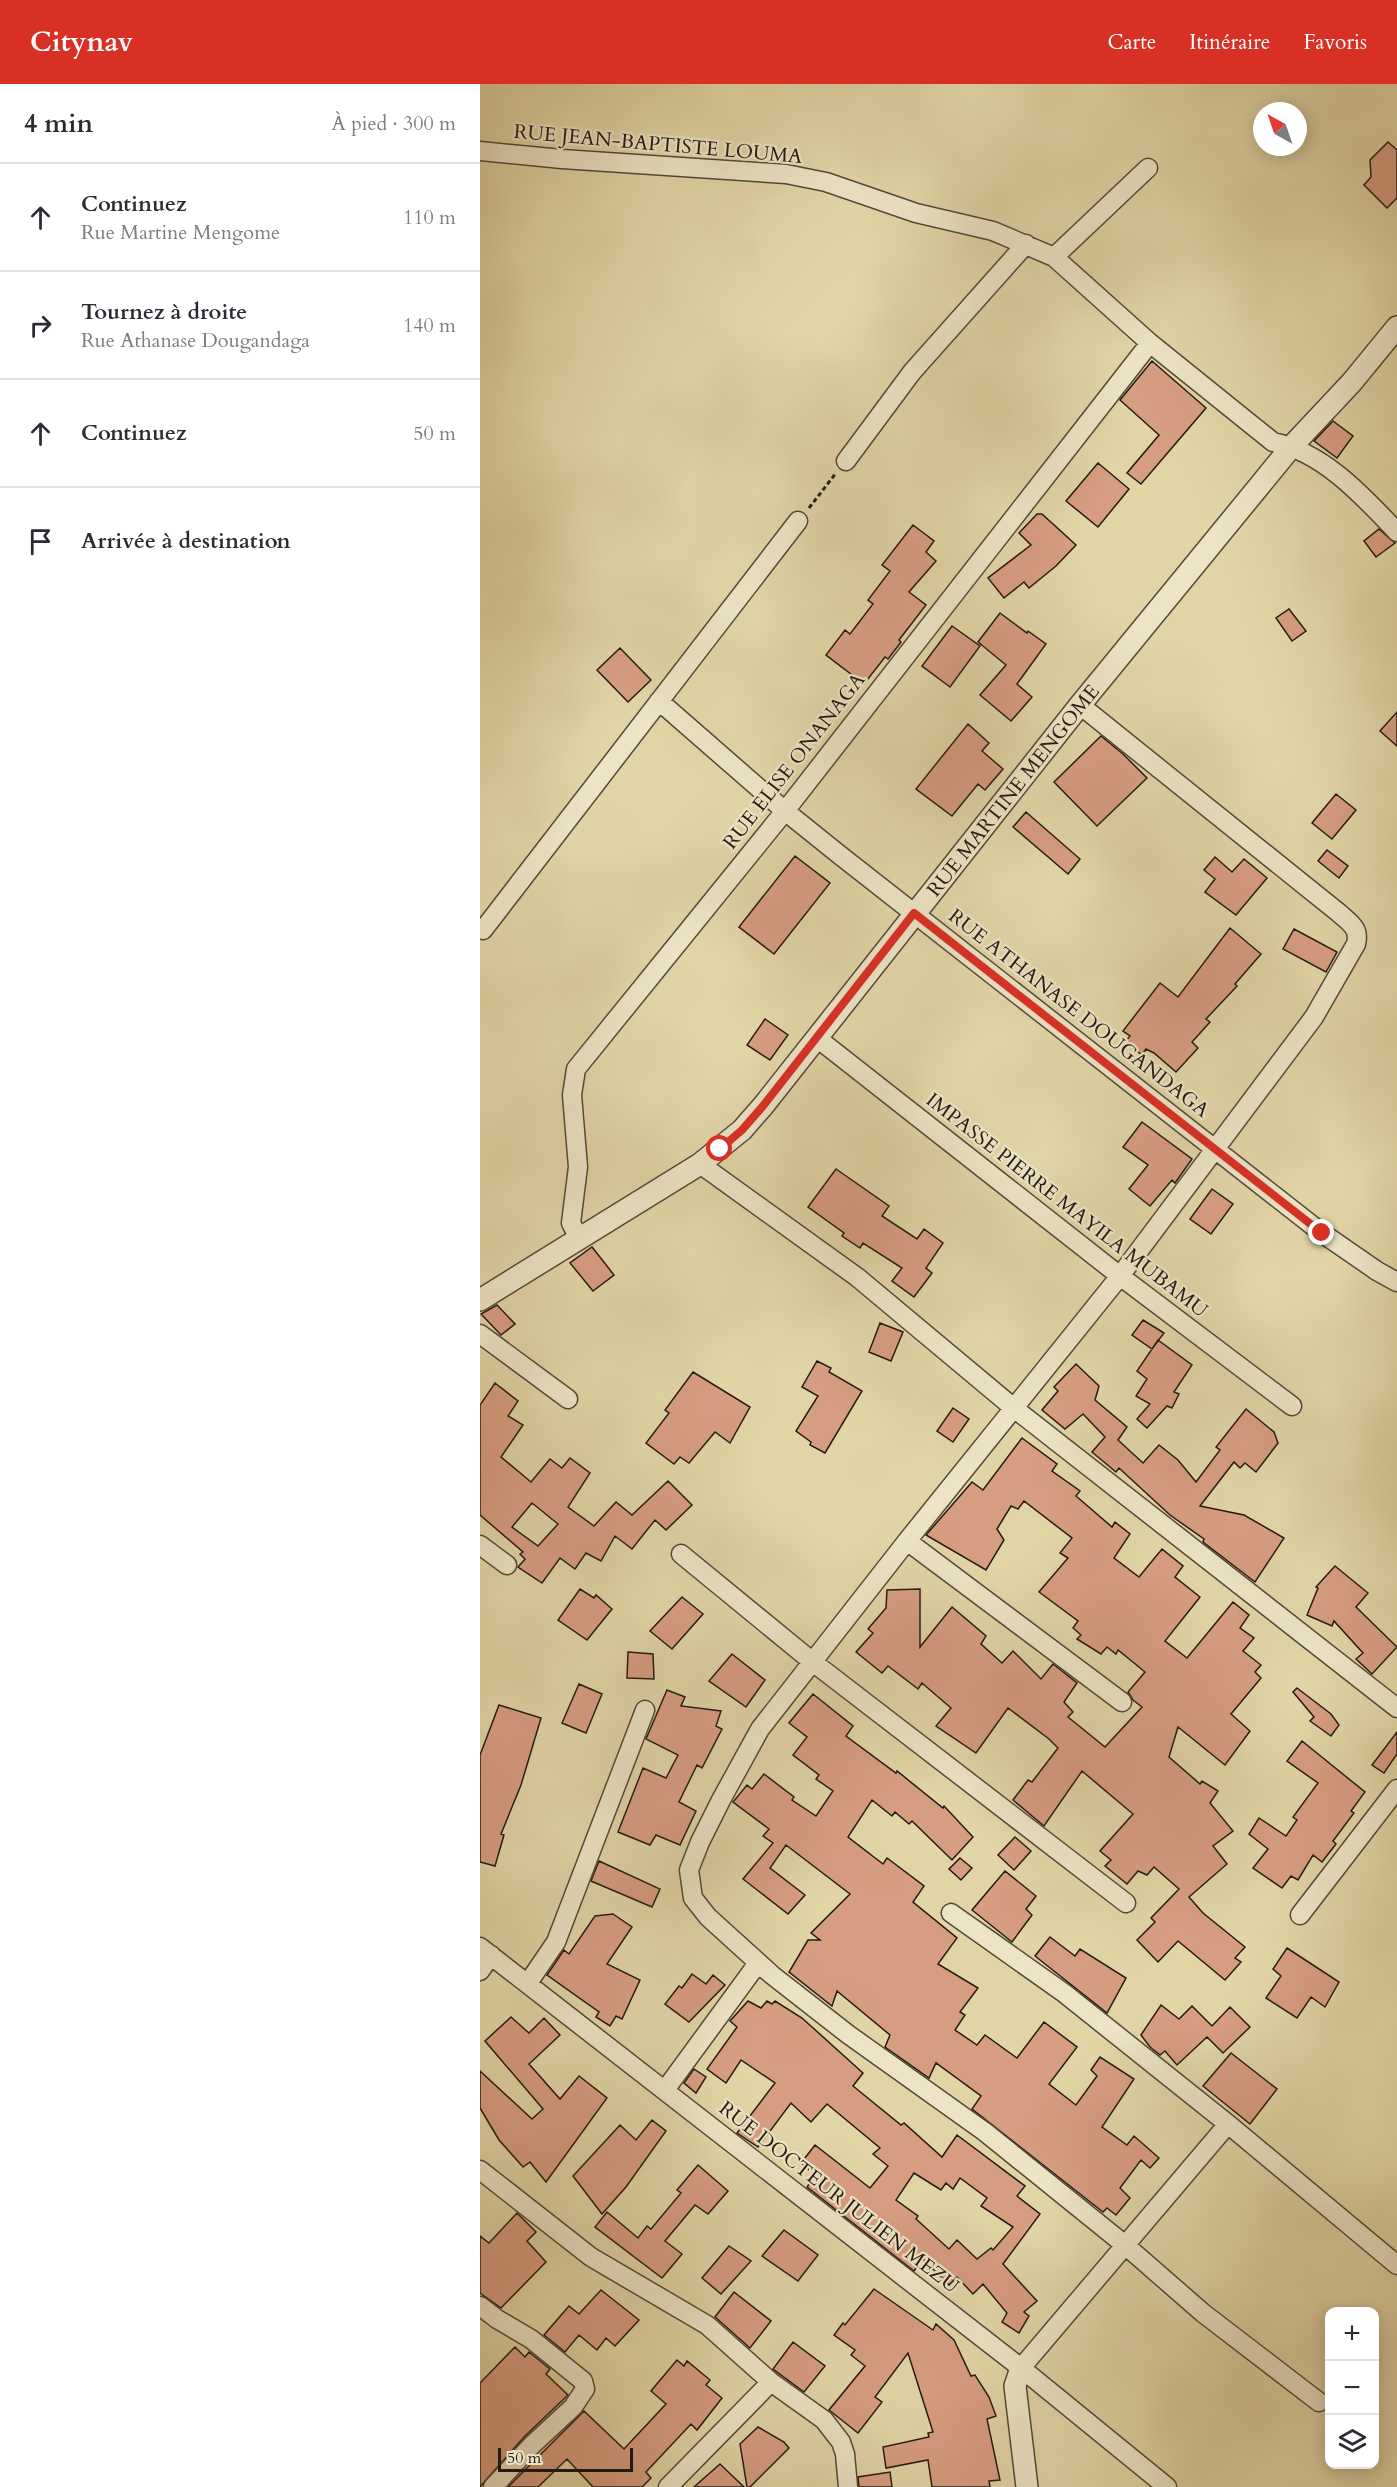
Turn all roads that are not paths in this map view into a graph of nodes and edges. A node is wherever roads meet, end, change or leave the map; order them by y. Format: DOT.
graph roads {
  1 [pos="480,151"];
  2 [pos="1148,168"];
  3 [pos="1026,244"];
  4 [pos="1054,257"];
  5 [pos="1397,327"];
  6 [pos="1150,343"];
  7 [pos="1292,446"];
  8 [pos="846,461"];
  9 [pos="798,521"];
  10 [pos="1397,532"];
  11 [pos="659,701"];
  12 [pos="1080,705"];
  13 [pos="784,810"];
  14 [pos="914,913"];
  15 [pos="483,930"];
  16 [pos="817,1038"];
  17 [pos="1215,1149"];
  18 [pos="700,1164"];
  19 [pos="579,1238"];
  20 [pos="1120,1276"];
  21 [pos="1397,1282"];
  22 [pos="480,1300"];
  23 [pos="480,1334"];
  24 [pos="568,1399"];
  25 [pos="1292,1406"];
  26 [pos="1015,1409"];
  27 [pos="907,1541"];
  28 [pos="480,1545"];
  29 [pos="681,1554"];
  30 [pos="507,1565"];
  31 [pos="814,1663"];
  32 [pos="1122,1702"];
  33 [pos="1397,1708"];
  34 [pos="645,1710"];
  35 [pos="1397,1789"];
  36 [pos="1126,1903"];
  37 [pos="951,1913"];
  38 [pos="1300,1915"];
  39 [pos="485,1951"];
  40 [pos="758,1963"];
  41 [pos="480,1971"];
  42 [pos="528,1983"];
  43 [pos="665,2090"];
  44 [pos="1228,2124"];
  45 [pos="480,2170"];
  46 [pos="1125,2245"];
  47 [pos="1397,2265"];
  48 [pos="480,2306"];
  49 [pos="1021,2368"];
  50 [pos="771,2382"];
  51 [pos="1319,2402"];
  52 [pos="494,2487"];
  53 [pos="668,2487"];
  54 [pos="848,2487"];
  55 [pos="1027,2487"];
  56 [pos="1167,2487"];
  1 -- 3 [label="street, RUE JEAN-BAPTISTE LOUMA"];
  2 -- 4 [label="street"];
  3 -- 4 [label="street, RUE JEAN-BAPTISTE LOUMA"];
  3 -- 8 [label="street"];
  4 -- 6 [label="street, RUE JEAN-BAPTISTE LOUMA"];
  5 -- 7 [label="street, RUE MARTINE MENGOME"];
  6 -- 7 [label="street, RUE JEAN-BAPTISTE LOUMA"];
  6 -- 13 [label="street, RUE ELISE ONANAGA"];
  7 -- 10 [label="street, RUE JEAN-BAPTISTE LOUMA"];
  7 -- 12 [label="street, RUE MARTINE MENGOME"];
  9 -- 11 [label="street"];
  11 -- 13 [label="street, RUE ATHANASE DOUGANDAGA"];
  11 -- 15 [label="street"];
  12 -- 14 [label="street, RUE MARTINE MENGOME"];
  12 -- 17 [label="street"];
  13 -- 14 [label="street, RUE ATHANASE DOUGANDAGA"];
  13 -- 19 [label="street, RUE ELISE ONANAGA"];
  14 -- 16 [label="street, RUE MARTINE MENGOME"];
  14 -- 17 [label="street, RUE ATHANASE DOUGANDAGA"];
  16 -- 18 [label="street, RUE MARTINE MENGOME"];
  16 -- 20 [label="street, IMPASSE PIERRE MAYILA MUBAMU"];
  17 -- 20 [label="street"];
  17 -- 21 [label="street, RUE ATHANASE DOUGANDAGA"];
  18 -- 19 [label="street, RUE MARTINE MENGOME"];
  18 -- 26 [label="street"];
  19 -- 22 [label="street, RUE MARTINE MENGOME"];
  20 -- 25 [label="street, IMPASSE PIERRE MAYILA MUBAMU"];
  20 -- 26 [label="street"];
  23 -- 24 [label="street"];
  26 -- 27 [label="street"];
  26 -- 33 [label="street"];
  27 -- 31 [label="street"];
  27 -- 32 [label="street"];
  28 -- 30 [label="street"];
  29 -- 31 [label="street"];
  31 -- 36 [label="street"];
  31 -- 40 [label="street"];
  34 -- 42 [label="street"];
  35 -- 38 [label="street"];
  37 -- 44 [label="street"];
  39 -- 41 [label="street"];
  39 -- 42 [label="street, RUE DOCTEUR JULIEN MEZU"];
  40 -- 43 [label="street"];
  40 -- 46 [label="street"];
  42 -- 43 [label="street, RUE DOCTEUR JULIEN MEZU"];
  43 -- 49 [label="street, RUE DOCTEUR JULIEN MEZU"];
  44 -- 46 [label="street"];
  44 -- 47 [label="street"];
  45 -- 50 [label="street"];
  46 -- 49 [label="street"];
  46 -- 51 [label="street"];
  48 -- 52 [label="street"];
  49 -- 55 [label="street"];
  49 -- 56 [label="street, RUE DOCTEUR JULIEN MEZU"];
  50 -- 53 [label="street"];
  50 -- 54 [label="street"];
}
